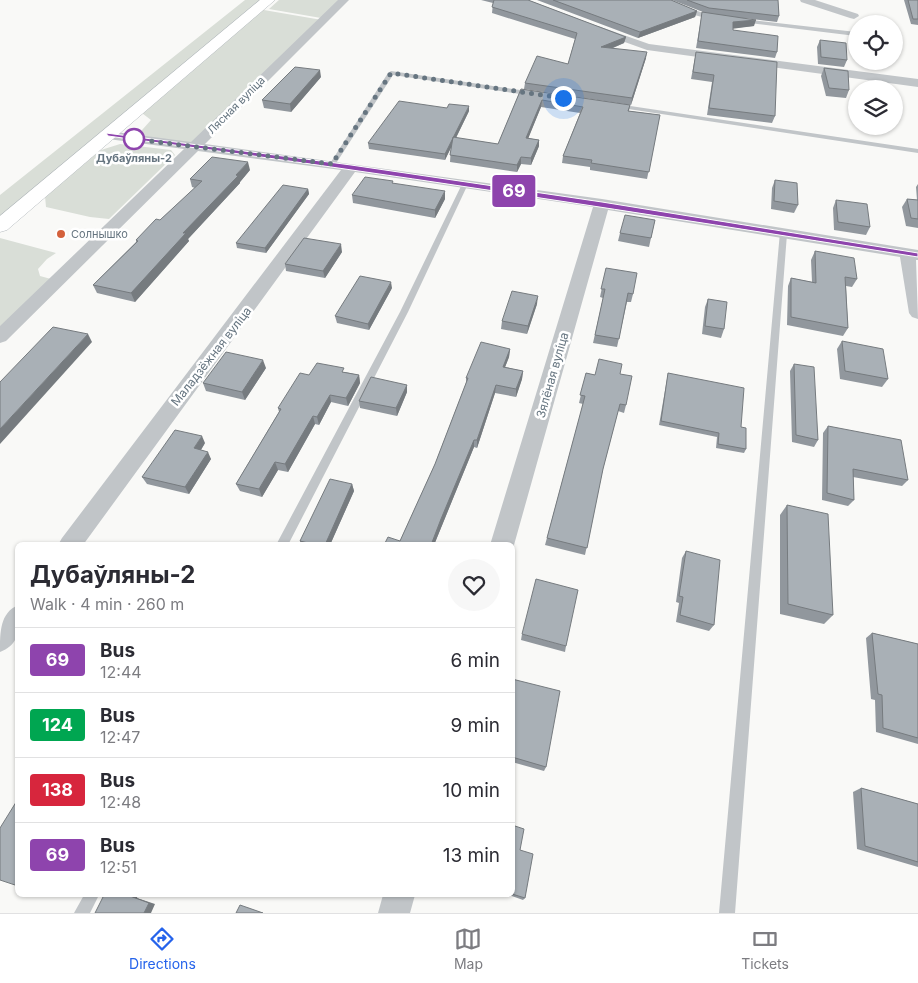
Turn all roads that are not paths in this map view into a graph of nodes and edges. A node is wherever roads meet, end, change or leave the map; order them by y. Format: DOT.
graph roads {
  1 [pos="268,0"];
  2 [pos="344,0"];
  3 [pos="663,0"];
  4 [pos="805,0"];
  5 [pos="852,15"];
  6 [pos="724,19"];
  7 [pos="734,20"];
  8 [pos="585,24"];
  9 [pos="848,33"];
  10 [pos="866,70"];
  11 [pos="867,76"];
  12 [pos="918,83"];
  13 [pos="539,95"];
  14 [pos="608,105"];
  15 [pos="108,135"];
  16 [pos="193,147"];
  17 [pos="918,151"];
  18 [pos="341,166"];
  19 [pos="465,184"];
  20 [pos="602,204"];
  21 [pos="0,226"];
  22 [pos="783,234"];
  23 [pos="913,254"];
  24 [pos="918,313"];
  25 [pos="0,337"];
  26 [pos="72,542"];
  27 [pos="284,542"];
  28 [pos="503,542"];
  29 [pos="15,620"];
  30 [pos="0,640"];
  31 [pos="91,897"];
  32 [pos="398,897"];
  33 [pos="82,913"];
  34 [pos="394,913"];
  35 [pos="727,913"];
  1 -- 15 [label="main road"];
  2 -- 16 [label="street, Лясная вуліца"];
  3 -- 6 [label="lane"];
  4 -- 5 [label="street"];
  7 -- 9 [label="lane"];
  8 -- 11 [label="street"];
  10 -- 11 [label="street"];
  11 -- 12 [label="street"];
  13 -- 18 [label="lane"];
  14 -- 17 [label="lane"];
  15 -- 16 [label="street"];
  15 -- 21 [label="main road"];
  16 -- 18 [label="street"];
  16 -- 25 [label="street, Лясная вуліца"];
  18 -- 19 [label="street"];
  18 -- 26 [label="street, Маладзёжная вуліца"];
  19 -- 20 [label="street"];
  19 -- 27 [label="lane"];
  20 -- 22 [label="street"];
  20 -- 28 [label="street, Зялёная вуліца"];
  22 -- 23 [label="street"];
  22 -- 35 [label="lane"];
  23 -- 24 [label="street"];
  29 -- 30 [label="street"];
  31 -- 33 [label="lane"];
  32 -- 34 [label="street"];
}
